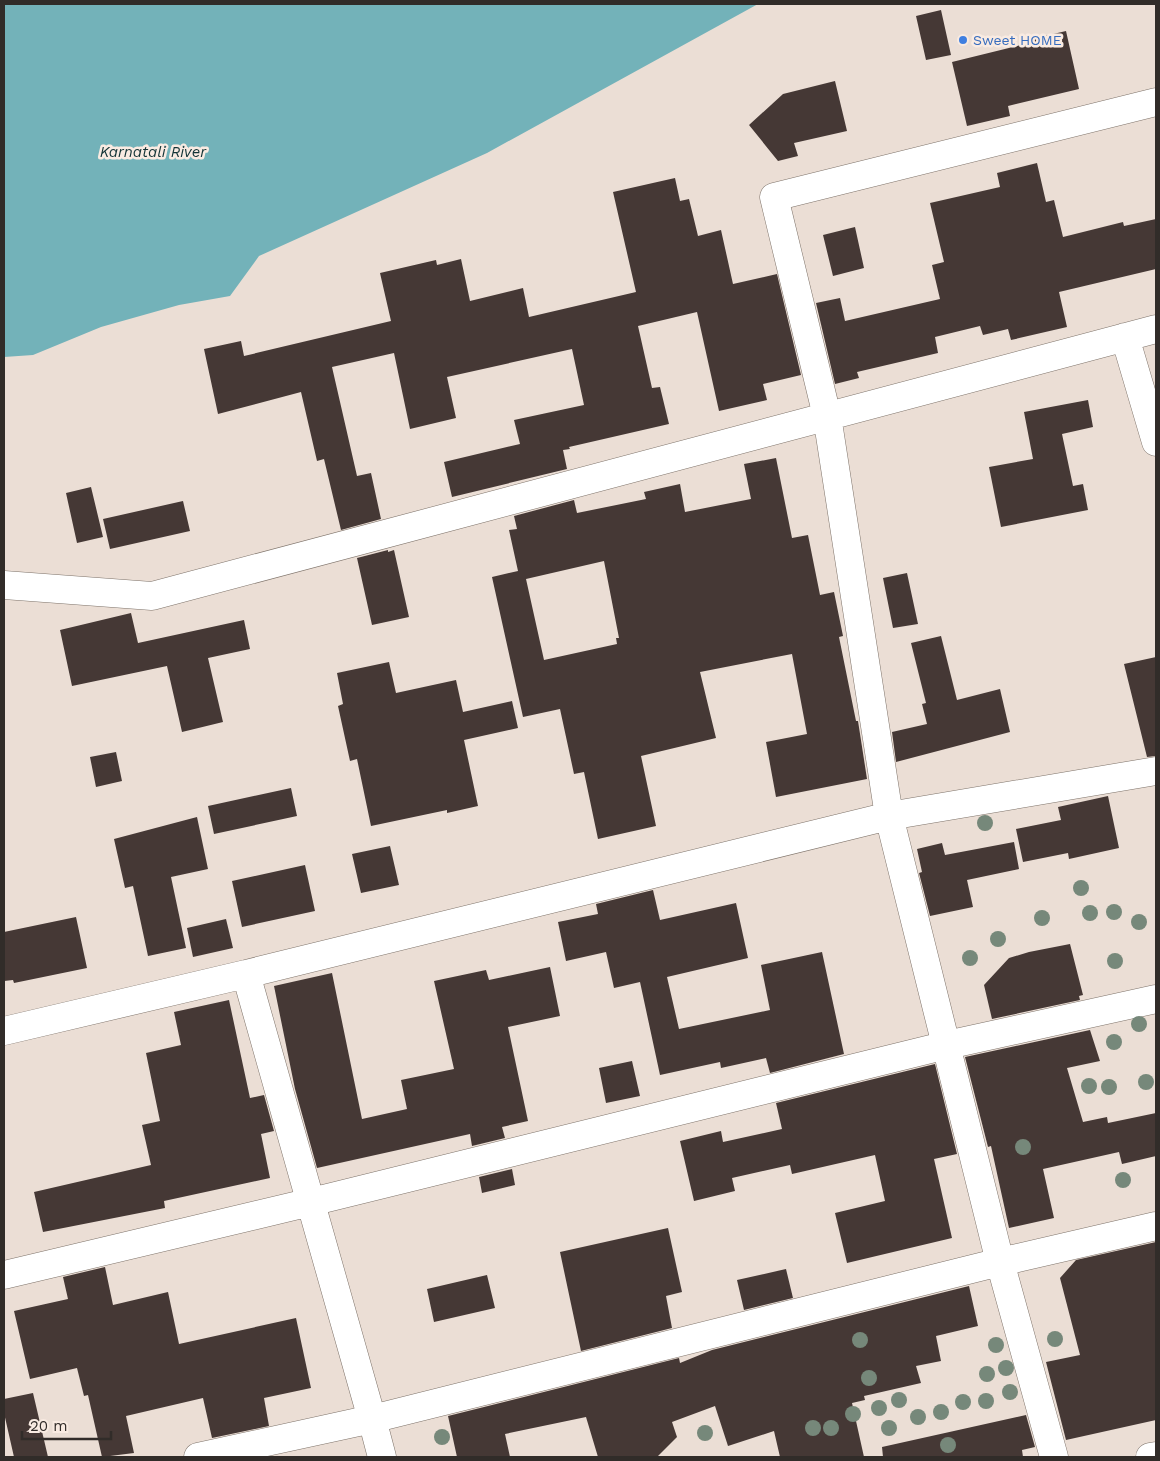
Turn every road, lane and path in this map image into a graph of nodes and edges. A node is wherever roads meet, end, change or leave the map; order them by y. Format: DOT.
graph roads {
  1 [pos="1156,102"];
  2 [pos="1156,329"];
  3 [pos="1125,337"];
  4 [pos="827,416"];
  5 [pos="1156,442"];
  6 [pos="4,585"];
  7 [pos="1156,771"];
  8 [pos="889,816"];
  9 [pos="246,974"];
  10 [pos="1156,999"];
  11 [pos="4,1031"];
  12 [pos="947,1044"];
  13 [pos="311,1202"];
  14 [pos="1156,1226"];
  15 [pos="1000,1262"];
  16 [pos="4,1275"];
  17 [pos="372,1419"];
  18 [pos="1156,1456"];
  19 [pos="198,1457"];
  20 [pos="382,1457"];
  21 [pos="1054,1457"];
  22 [pos="1150,1457"];
  1 -- 4 [label="street"];
  2 -- 3 [label="street"];
  3 -- 4 [label="street"];
  3 -- 5 [label="street"];
  4 -- 6 [label="street"];
  4 -- 8 [label="street"];
  7 -- 8 [label="street"];
  8 -- 9 [label="street"];
  8 -- 12 [label="street"];
  9 -- 11 [label="street"];
  9 -- 13 [label="street"];
  10 -- 12 [label="street"];
  12 -- 13 [label="street"];
  12 -- 15 [label="street"];
  13 -- 16 [label="street"];
  13 -- 17 [label="street"];
  14 -- 15 [label="street"];
  15 -- 17 [label="street"];
  15 -- 21 [label="street"];
  17 -- 19 [label="street"];
  17 -- 20 [label="street"];
  18 -- 22 [label="street"];
}
